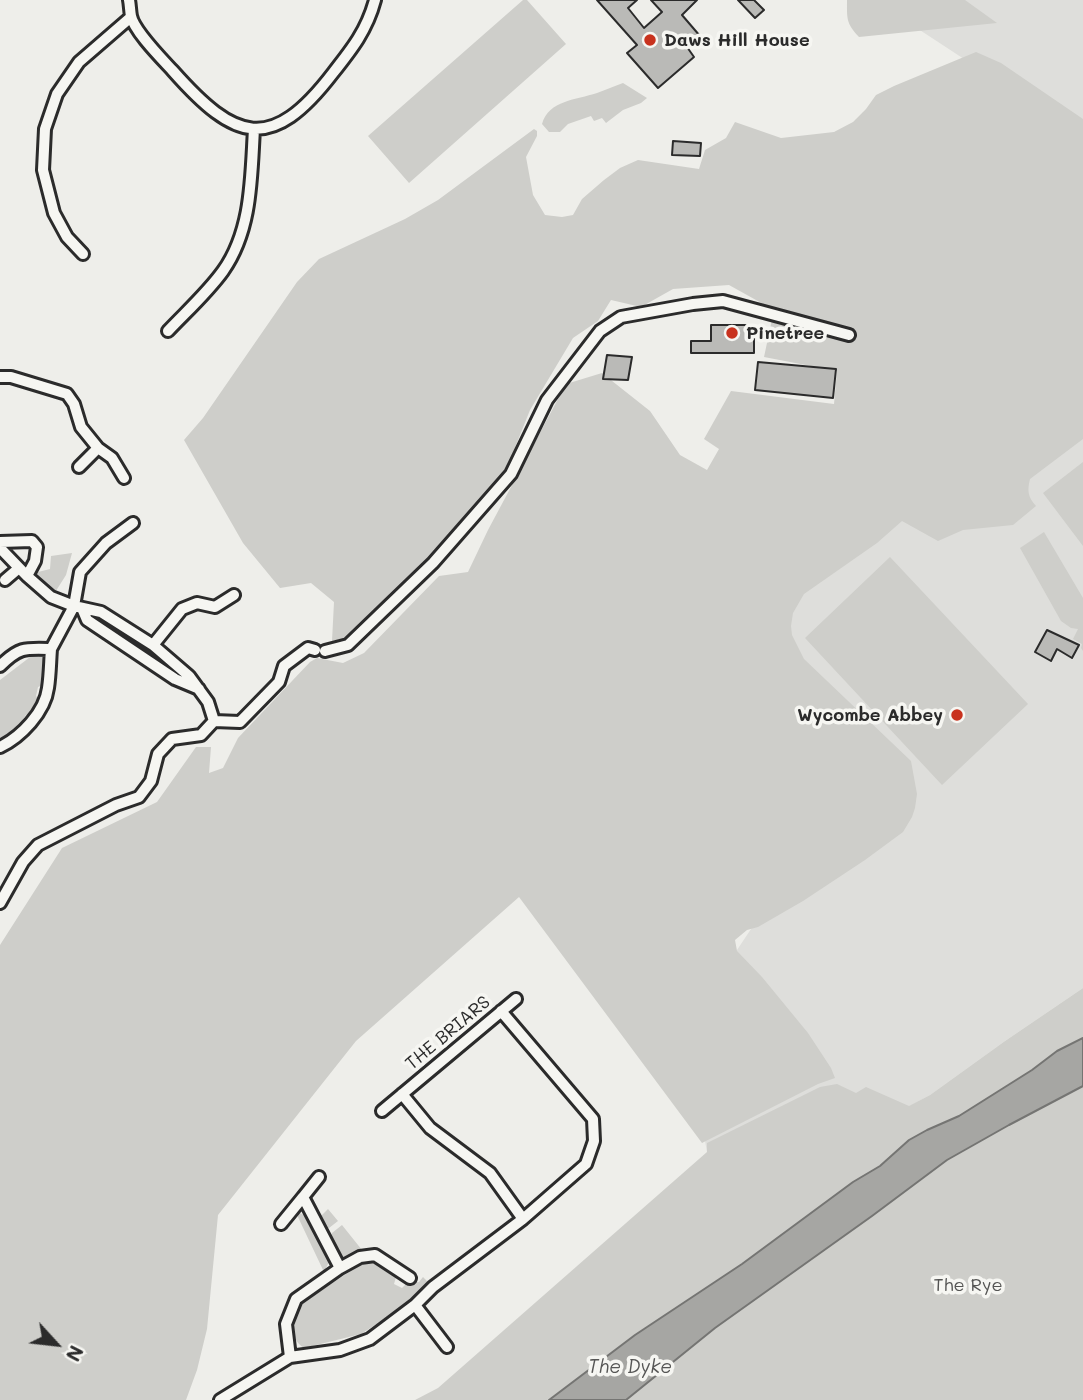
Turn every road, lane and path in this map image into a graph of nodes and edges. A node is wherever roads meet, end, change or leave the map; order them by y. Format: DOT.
graph roads {
  1 [pos="129,0"];
  2 [pos="375,0"];
  3 [pos="131,17"];
  4 [pos="254,129"];
  5 [pos="83,254"];
  6 [pos="178,321"];
  7 [pos="188,329"];
  8 [pos="168,331"];
  9 [pos="849,335"];
  10 [pos="0,377"];
  11 [pos="98,448"];
  12 [pos="79,467"];
  13 [pos="124,478"];
  14 [pos="133,523"];
  15 [pos="0,542"];
  16 [pos="0,548"];
  17 [pos="23,572"];
  18 [pos="5,580"];
  19 [pos="234,594"];
  20 [pos="78,607"];
  21 [pos="153,646"];
  22 [pos="51,649"];
  23 [pos="0,666"];
  24 [pos="199,689"];
  25 [pos="214,721"];
  26 [pos="0,747"];
  27 [pos="0,903"];
  28 [pos="516,999"];
  29 [pos="501,1011"];
  30 [pos="402,1094"];
  31 [pos="382,1111"];
  32 [pos="319,1177"];
  33 [pos="303,1197"];
  34 [pos="523,1219"];
  35 [pos="281,1224"];
  36 [pos="340,1268"];
  37 [pos="410,1278"];
  38 [pos="415,1305"];
  39 [pos="447,1347"];
  40 [pos="290,1357"];
  41 [pos="220,1400"];
  1 -- 3 [label="street"];
  2 -- 4 [label="street"];
  3 -- 4 [label="street"];
  3 -- 5 [label="street"];
  4 -- 6 [label="street"];
  6 -- 7 [label="street"];
  6 -- 8 [label="street"];
  9 -- 25 [label="street"];
  10 -- 11 [label="street"];
  11 -- 12 [label="street"];
  11 -- 13 [label="street"];
  14 -- 20 [label="street"];
  15 -- 17 [label="street"];
  16 -- 17 [label="street"];
  17 -- 18 [label="street"];
  17 -- 20 [label="street"];
  19 -- 21 [label="street"];
  20 -- 21 [label="street"];
  20 -- 22 [label="street"];
  20 -- 24 [label="street"];
  21 -- 24 [label="street"];
  22 -- 23 [label="street"];
  22 -- 26 [label="street"];
  24 -- 25 [label="street"];
  25 -- 27 [label="street"];
  28 -- 29 [label="street, THE BRIARS"];
  29 -- 30 [label="street, THE BRIARS"];
  29 -- 34 [label="street"];
  30 -- 31 [label="street, THE BRIARS"];
  30 -- 34 [label="street, THE BRIARS"];
  32 -- 33 [label="street"];
  33 -- 35 [label="street"];
  33 -- 36 [label="street"];
  34 -- 38 [label="street"];
  36 -- 37 [label="street"];
  36 -- 40 [label="street"];
  38 -- 39 [label="street"];
  38 -- 40 [label="street"];
  40 -- 41 [label="street"];
}
